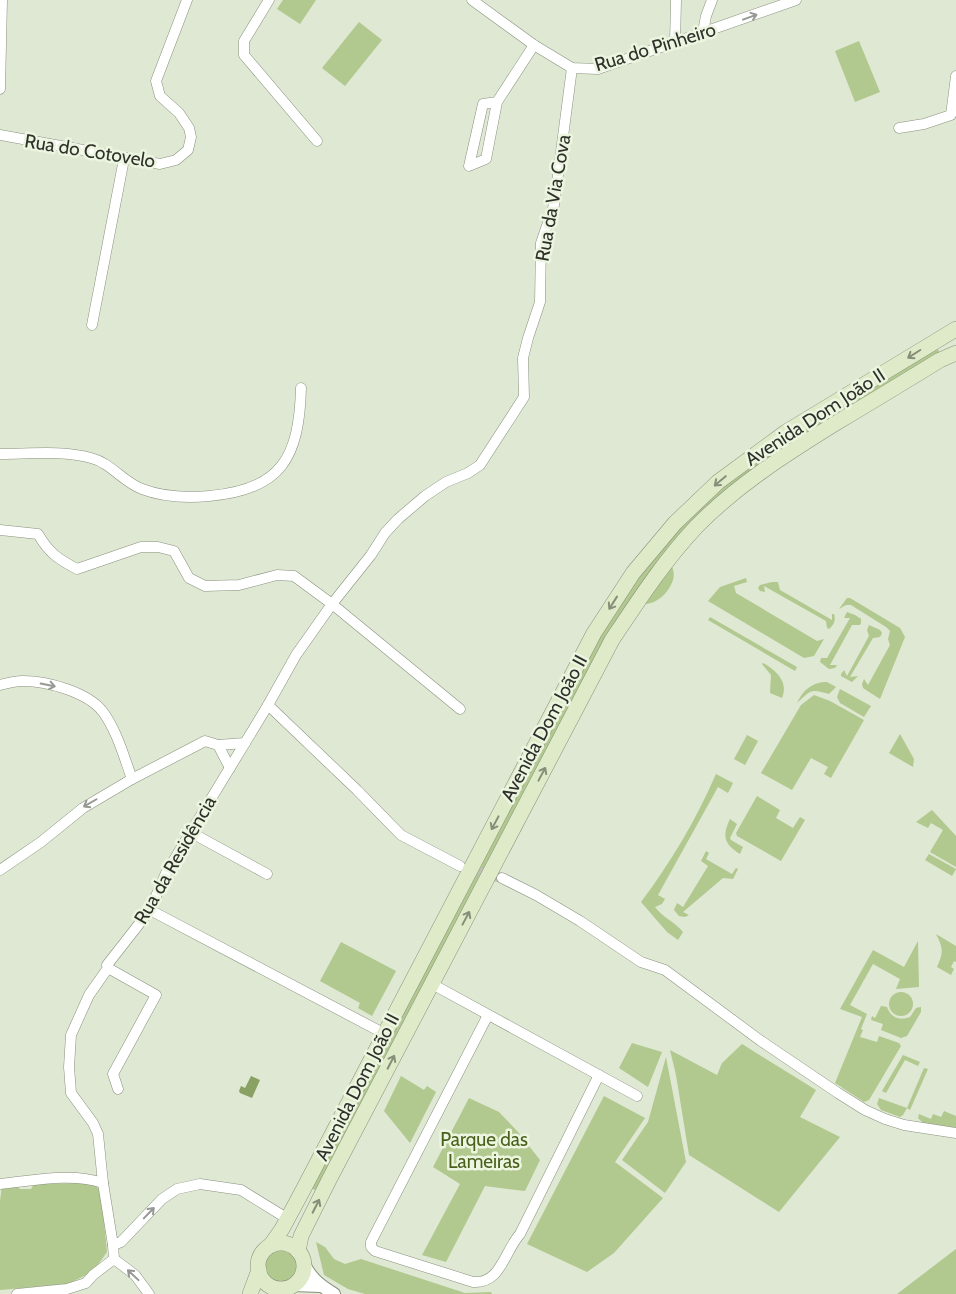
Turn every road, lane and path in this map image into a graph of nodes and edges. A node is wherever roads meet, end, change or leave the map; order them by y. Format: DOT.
graph roads {
  1 [pos="2,0"];
  2 [pos="187,0"];
  3 [pos="269,0"];
  4 [pos="472,0"];
  5 [pos="676,0"];
  6 [pos="712,0"];
  7 [pos="796,0"];
  8 [pos="703,32"];
  9 [pos="675,42"];
  10 [pos="534,45"];
  11 [pos="1,48"];
  12 [pos="572,68"];
  13 [pos="956,77"];
  14 [pos="0,89"];
  15 [pos="497,102"];
  16 [pos="953,117"];
  17 [pos="899,128"];
  18 [pos="0,135"];
  19 [pos="317,141"];
  20 [pos="124,159"];
  21 [pos="92,325"];
  22 [pos="956,329"];
  23 [pos="956,354"];
  24 [pos="301,388"];
  25 [pos="0,454"];
  26 [pos="0,530"];
  27 [pos="332,604"];
  28 [pos="0,685"];
  29 [pos="268,705"];
  30 [pos="460,709"];
  31 [pos="245,743"];
  32 [pos="218,744"];
  33 [pos="230,768"];
  34 [pos="132,779"];
  35 [pos="190,832"];
  36 [pos="460,866"];
  37 [pos="0,870"];
  38 [pos="267,874"];
  39 [pos="502,878"];
  40 [pos="150,910"];
  41 [pos="108,968"];
  42 [pos="432,984"];
  43 [pos="488,1015"];
  44 [pos="384,1034"];
  45 [pos="599,1075"];
  46 [pos="118,1089"];
  47 [pos="637,1096"];
  48 [pos="956,1133"];
  49 [pos="103,1182"];
  50 [pos="0,1184"];
  51 [pos="288,1218"];
  52 [pos="113,1245"];
  53 [pos="270,1246"];
  54 [pos="301,1258"];
  55 [pos="114,1259"];
  56 [pos="258,1270"];
  57 [pos="320,1286"];
  58 [pos="284,1289"];
  59 [pos="16,1294"];
  60 [pos="149,1294"];
  61 [pos="250,1294"];
  62 [pos="334,1294"];
  1 -- 11 [label="street"];
  2 -- 20 [label="street, Rua do Cotovelo"];
  3 -- 19 [label="street"];
  4 -- 10 [label="street, Rua do Pinheiro"];
  5 -- 9 [label="street"];
  6 -- 8 [label="street"];
  8 -- 7 [label="street, Rua do Pinheiro, one-way"];
  8 -- 9 [label="street, Rua do Pinheiro"];
  9 -- 12 [label="street, Rua do Pinheiro"];
  10 -- 12 [label="street, Rua do Pinheiro"];
  10 -- 15 [label="street"];
  11 -- 14 [label="street"];
  12 -- 27 [label="street, Rua da Via Cova"];
  13 -- 16 [label="street"];
  15 -- 15 [label="street"];
  16 -- 17 [label="street"];
  18 -- 20 [label="street, Rua do Cotovelo"];
  20 -- 21 [label="street"];
  22 -- 44 [label="main road, Avenida Dom João II, one-way"];
  42 -- 23 [label="main road, Avenida Dom João II, one-way"];
  24 -- 25 [label="street"];
  26 -- 27 [label="street"];
  27 -- 29 [label="street, Rua da Via Cova"];
  27 -- 30 [label="street"];
  28 -- 34 [label="street, one-way"];
  29 -- 31 [label="street, Rua da Residência"];
  29 -- 36 [label="street"];
  31 -- 32 [label="street"];
  31 -- 33 [label="street, Rua da Residência"];
  32 -- 33 [label="street"];
  32 -- 34 [label="street"];
  33 -- 35 [label="street, Rua da Residência"];
  34 -- 37 [label="street, one-way"];
  35 -- 38 [label="street"];
  35 -- 40 [label="street, Rua da Residência"];
  39 -- 48 [label="street"];
  40 -- 41 [label="street, Rua da Residência"];
  40 -- 44 [label="street"];
  41 -- 46 [label="street"];
  41 -- 49 [label="street, Rua da Residência"];
  42 -- 43 [label="street"];
  54 -- 42 [label="main road, Avenida Dom João II, one-way"];
  43 -- 45 [label="street"];
  43 -- 45 [label="street"];
  44 -- 51 [label="main road, Avenida Dom João II"];
  45 -- 47 [label="street"];
  49 -- 50 [label="street"];
  49 -- 52 [label="street, Rua da Residência"];
  52 -- 51 [label="street, one-way"];
  51 -- 53 [label="main road, Avenida Dom João II"];
  52 -- 55 [label="street, Rua da Residência"];
  53 -- 54 [label="main road"];
  53 -- 56 [label="main road, Avenida Dom João II"];
  54 -- 57 [label="street"];
  54 -- 58 [label="main road, Avenida Dom João II"];
  55 -- 59 [label="street"];
  60 -- 55 [label="street, one-way"];
  56 -- 58 [label="main road"];
  56 -- 61 [label="main road, Avenida Dom João II"];
  57 -- 58 [label="street"];
  57 -- 62 [label="street"];
}
